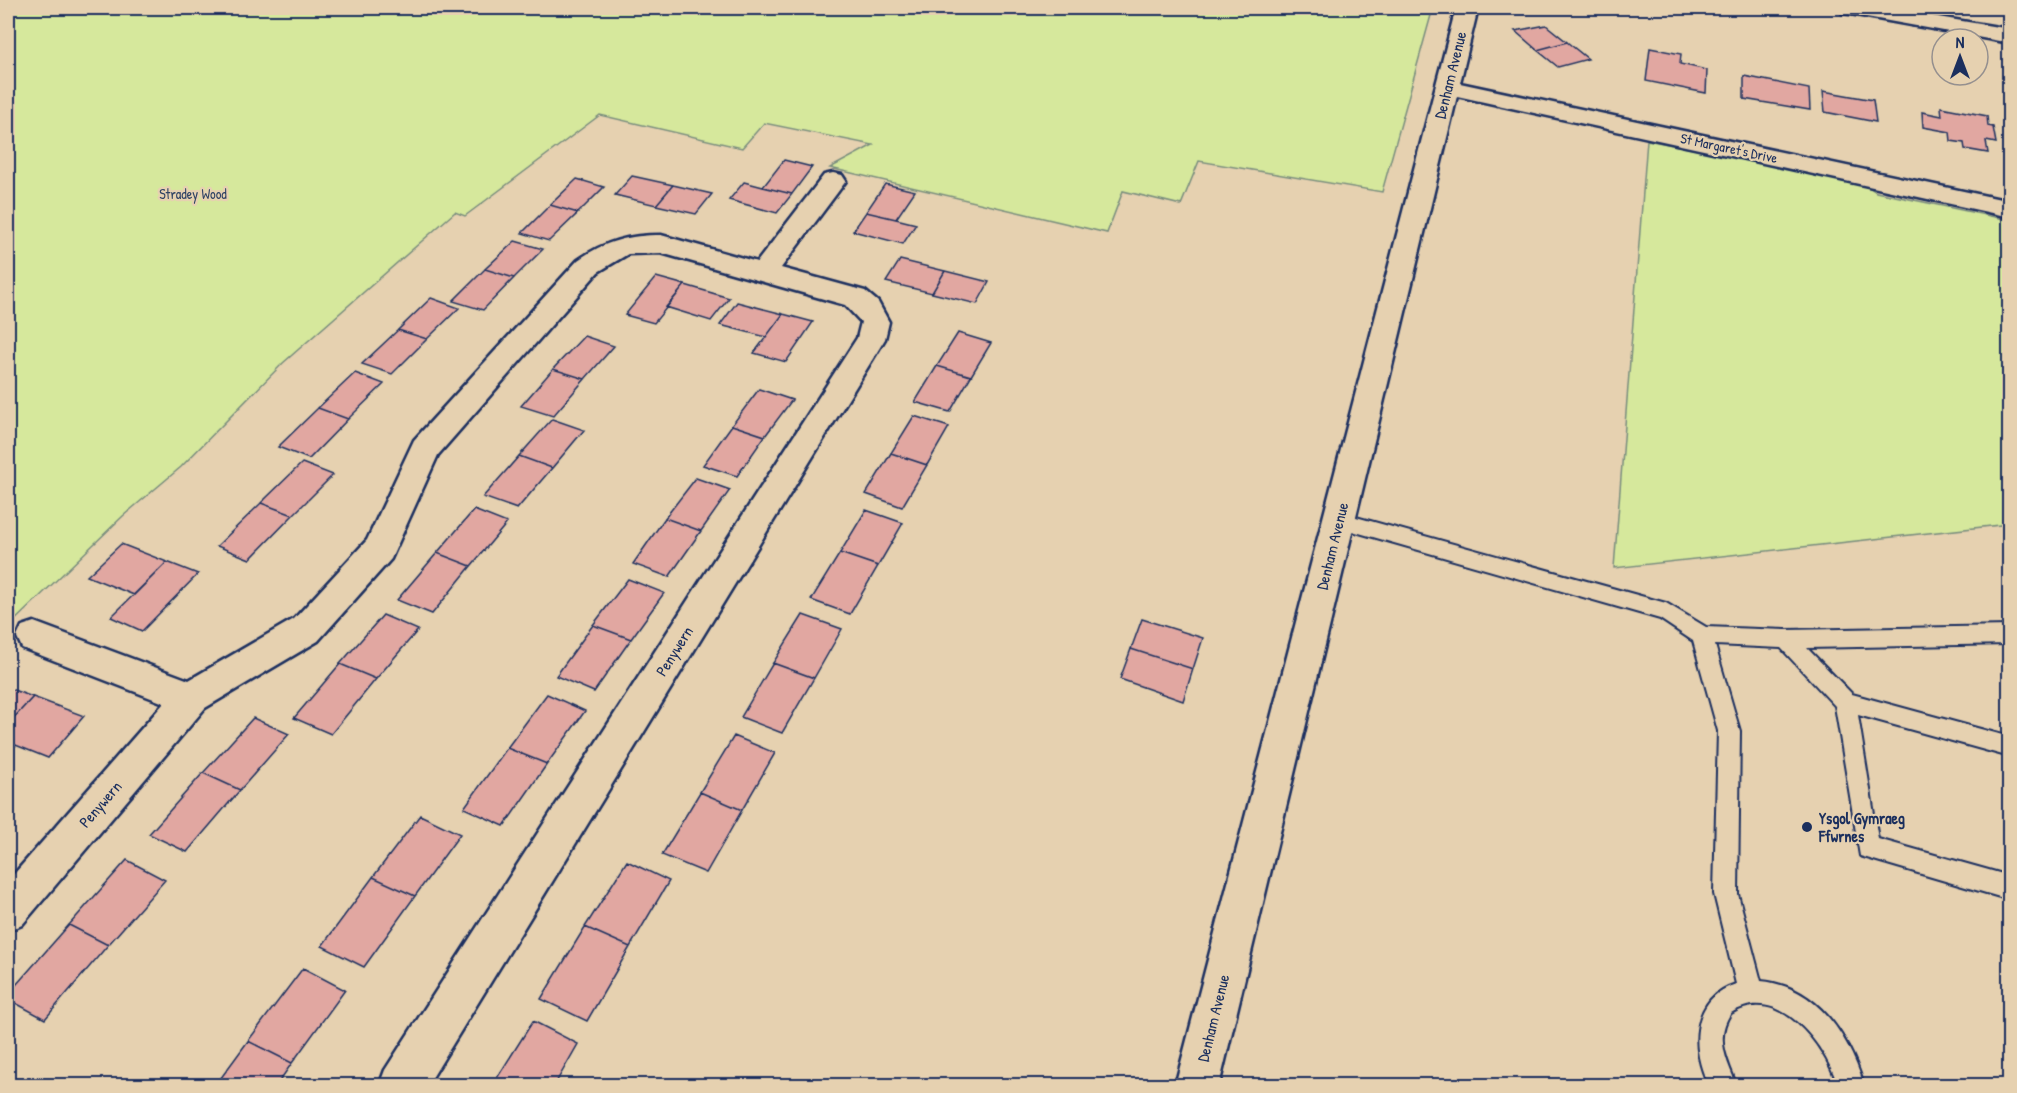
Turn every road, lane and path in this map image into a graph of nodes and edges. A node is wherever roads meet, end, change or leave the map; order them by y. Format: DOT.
graph roads {
  1 [pos="1467,8"];
  2 [pos="1850,8"];
  3 [pos="2010,36"];
  4 [pos="1448,87"];
  5 [pos="833,180"];
  6 [pos="2010,209"];
  7 [pos="763,273"];
  8 [pos="1338,520"];
  9 [pos="2010,635"];
  10 [pos="1702,636"];
  11 [pos="34,638"];
  12 [pos="1786,639"];
  13 [pos="192,697"];
  14 [pos="1845,702"];
  15 [pos="2010,747"];
  16 [pos="2010,888"];
  17 [pos="8,911"];
  18 [pos="1751,993"];
  19 [pos="401,1086"];
  20 [pos="1197,1086"];
  21 [pos="1724,1086"];
  22 [pos="1851,1086"];
  1 -- 4 [label="street, Denham Avenue"];
  2 -- 3 [label="street"];
  4 -- 6 [label="street, St Margaret's Drive"];
  4 -- 8 [label="street, Denham Avenue"];
  5 -- 7 [label="street"];
  7 -- 13 [label="street, Penywern"];
  7 -- 19 [label="street, Penywern"];
  8 -- 10 [label="lane"];
  8 -- 20 [label="street, Denham Avenue"];
  9 -- 12 [label="lane"];
  10 -- 12 [label="lane"];
  10 -- 18 [label="lane"];
  11 -- 13 [label="street"];
  12 -- 14 [label="lane"];
  13 -- 17 [label="street, Penywern"];
  14 -- 15 [label="lane"];
  14 -- 16 [label="lane"];
  18 -- 21 [label="lane"];
  18 -- 22 [label="lane"];
}
